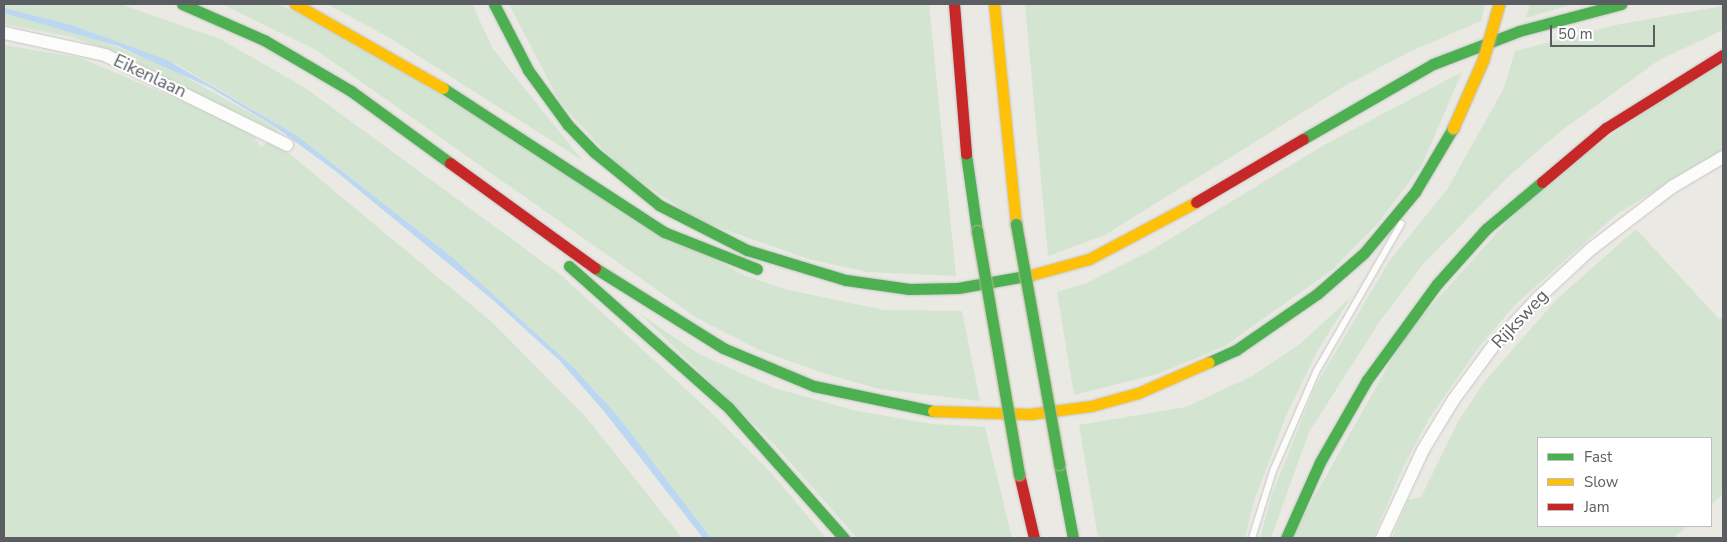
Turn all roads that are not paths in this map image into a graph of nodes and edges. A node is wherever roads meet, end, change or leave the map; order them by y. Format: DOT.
graph roads {
  1 [pos="182,4"];
  2 [pos="295,4"];
  3 [pos="494,4"];
  4 [pos="954,4"];
  5 [pos="994,4"];
  6 [pos="1499,4"];
  7 [pos="1621,4"];
  8 [pos="4,33"];
  9 [pos="1723,55"];
  10 [pos="287,145"];
  11 [pos="1438,157"];
  12 [pos="1723,157"];
  13 [pos="1269,160"];
  14 [pos="492,193"];
  15 [pos="769,273"];
  16 [pos="823,287"];
  17 [pos="844,538"];
  18 [pos="1034,538"];
  19 [pos="1072,538"];
  20 [pos="1252,538"];
  21 [pos="1286,538"];
  22 [pos="1382,538"];
  1 -- 14 [label="highway"];
  2 -- 15 [label="highway"];
  3 -- 13 [label="highway"];
  4 -- 18 [label="highway, bridge"];
  5 -- 19 [label="highway, bridge"];
  6 -- 11 [label="highway, bridge"];
  7 -- 13 [label="highway"];
  8 -- 10 [label="street, Eikenlaan"];
  9 -- 21 [label="highway"];
  11 -- 14 [label="highway"];
  11 -- 20 [label="lane"];
  12 -- 22 [label="street, Rijksweg"];
  13 -- 16 [label="highway"];
  14 -- 17 [label="highway"];
}
